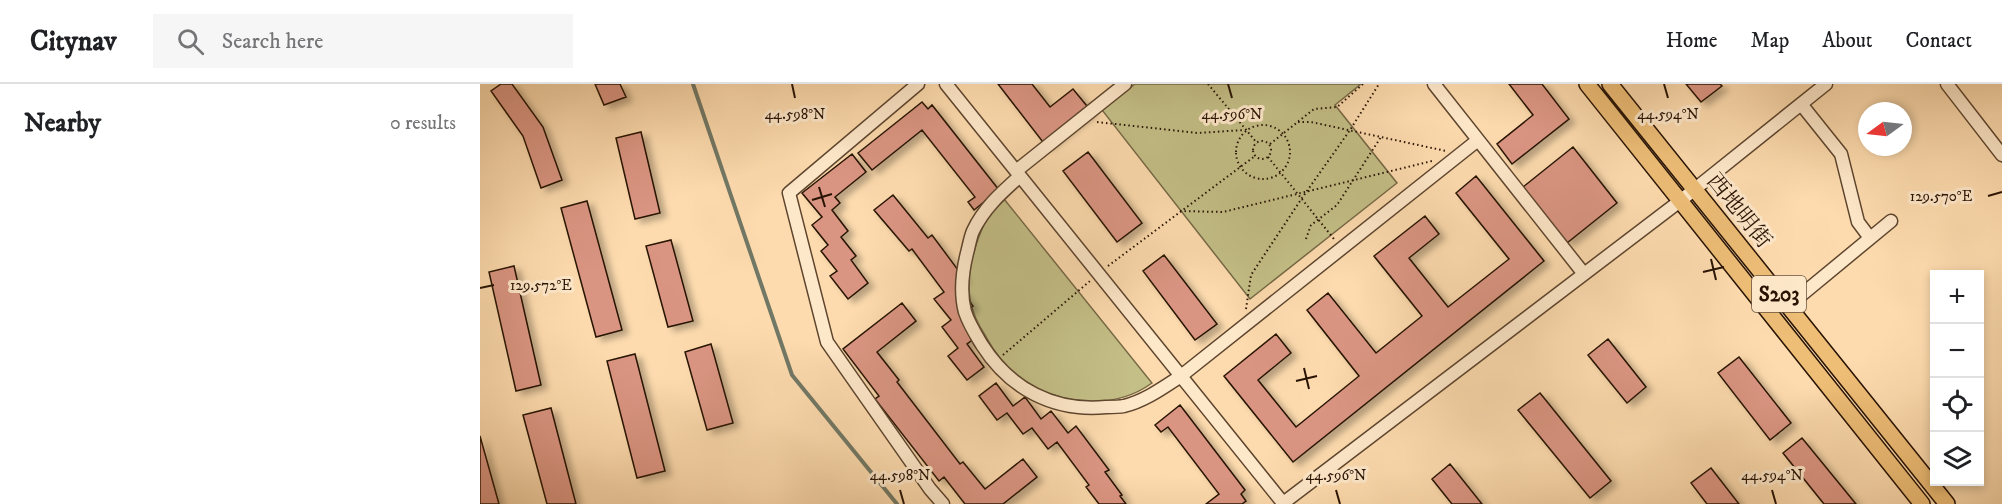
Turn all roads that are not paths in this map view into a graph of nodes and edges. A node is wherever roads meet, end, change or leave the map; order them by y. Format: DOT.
graph roads {
  1 [pos="918,84"];
  2 [pos="946,84"];
  3 [pos="1125,84"];
  4 [pos="1434,84"];
  5 [pos="1587,84"];
  6 [pos="1610,84"];
  7 [pos="1826,84"];
  8 [pos="1947,84"];
  9 [pos="1801,104"];
  10 [pos="1478,140"];
  11 [pos="2002,155"];
  12 [pos="1018,173"];
  13 [pos="1694,189"];
  14 [pos="1680,201"];
  15 [pos="1892,221"];
  16 [pos="1870,238"];
  17 [pos="1584,274"];
  18 [pos="1788,306"];
  19 [pos="1181,376"];
  20 [pos="1283,503"];
  21 [pos="943,504"];
  22 [pos="1922,504"];
  23 [pos="1947,504"];
  1 -- 21 [label="street"];
  2 -- 12 [label="street"];
  3 -- 12 [label="street"];
  4 -- 10 [label="street"];
  5 -- 14 [label="main road, 西地明街 / S203"];
  6 -- 13 [label="main road, 西地明街 / S203"];
  7 -- 9 [label="street"];
  8 -- 11 [label="street"];
  9 -- 13 [label="street"];
  9 -- 16 [label="street"];
  10 -- 17 [label="street"];
  10 -- 19 [label="street"];
  12 -- 19 [label="street"];
  12 -- 19 [label="street"];
  13 -- 14 [label="street"];
  13 -- 18 [label="main road, 西地明街 / S203"];
  14 -- 17 [label="street"];
  14 -- 22 [label="main road, 西地明街 / S203"];
  15 -- 16 [label="street"];
  16 -- 18 [label="street"];
  17 -- 20 [label="street"];
  18 -- 23 [label="main road, 西地明街 / S203"];
  19 -- 20 [label="street"];
}
